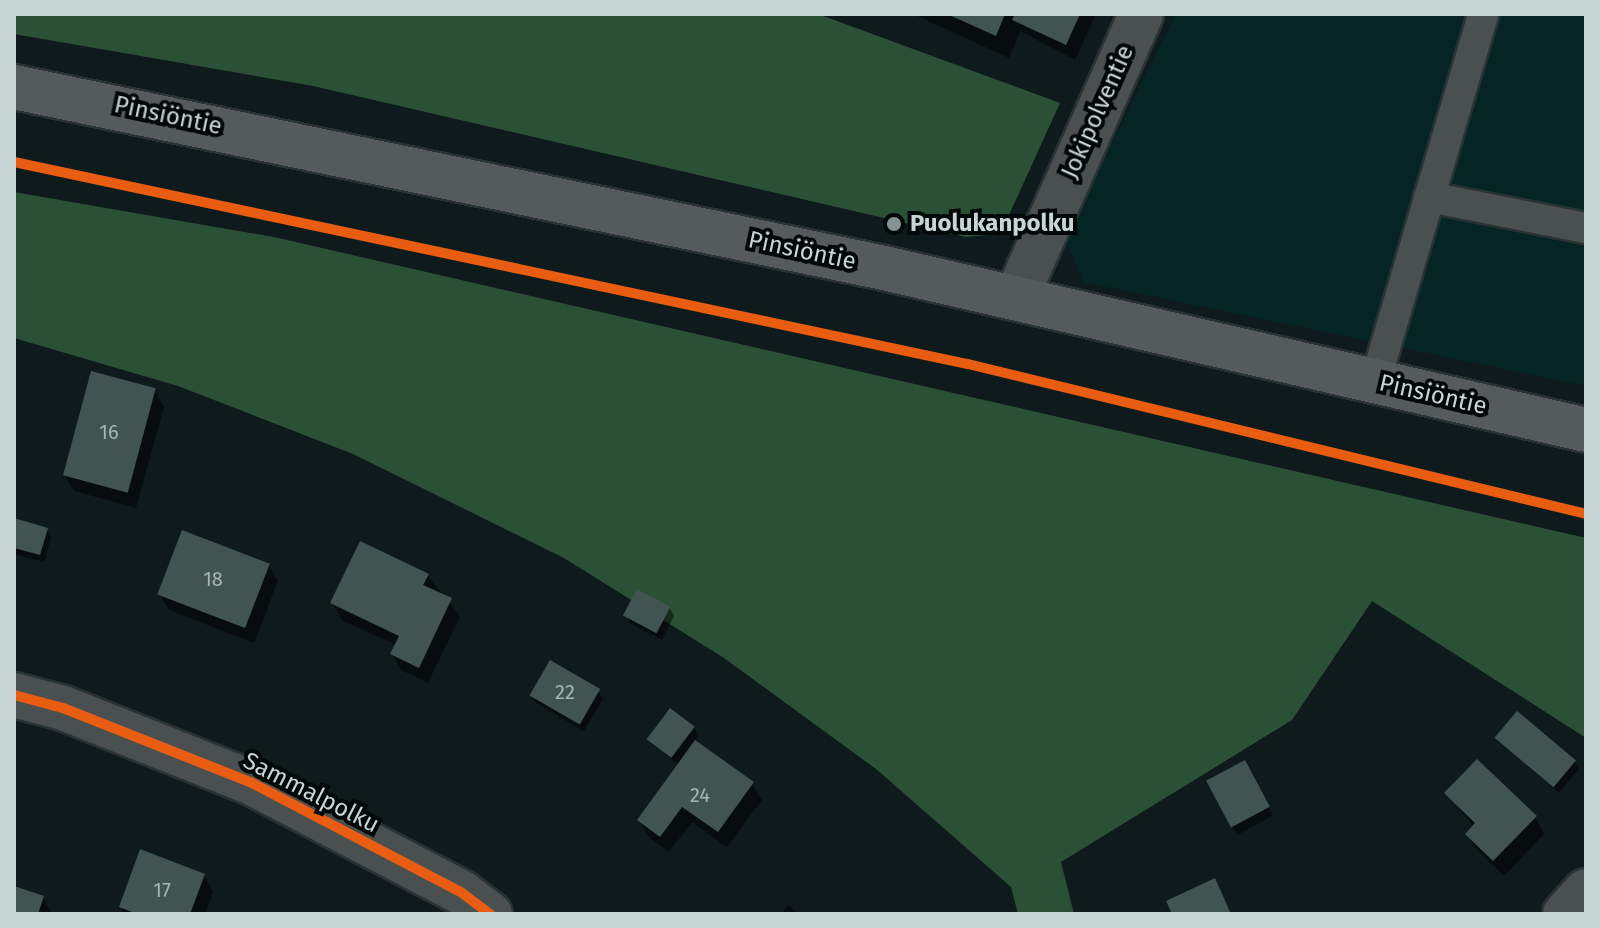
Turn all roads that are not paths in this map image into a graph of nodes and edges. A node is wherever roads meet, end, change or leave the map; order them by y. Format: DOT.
graph roads {
  1 [pos="1141,14"];
  2 [pos="1483,14"];
  3 [pos="14,87"];
  4 [pos="1429,197"];
  5 [pos="1586,228"];
  6 [pos="1016,298"];
  7 [pos="1375,382"];
  8 [pos="1586,430"];
  9 [pos="14,695"];
  10 [pos="1586,891"];
  11 [pos="490,914"];
  12 [pos="1565,914"];
  1 -- 6 [label="street, Jokipolventie"];
  2 -- 4 [label="lane"];
  3 -- 6 [label="main road, Pinsiöntie"];
  4 -- 5 [label="lane"];
  4 -- 7 [label="lane"];
  6 -- 7 [label="main road, Pinsiöntie"];
  7 -- 8 [label="main road, Pinsiöntie"];
  9 -- 11 [label="street, Sammalpolku"];
  10 -- 12 [label="street"];
}
